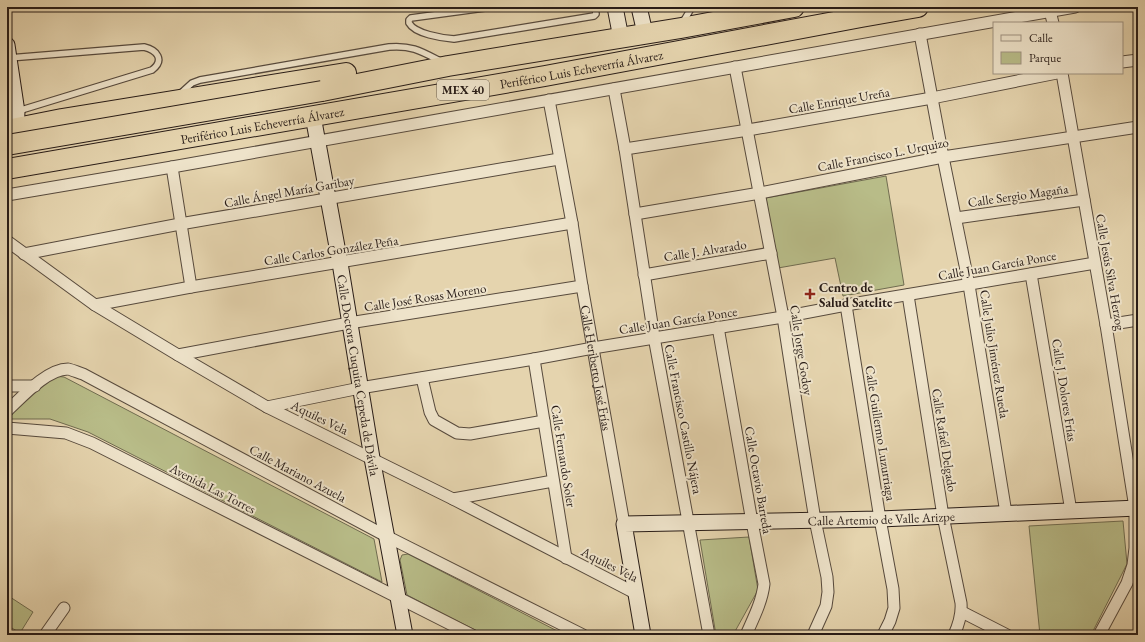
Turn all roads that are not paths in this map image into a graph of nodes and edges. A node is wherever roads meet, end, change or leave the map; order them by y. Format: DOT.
graph roads {
  1 [pos="492,7"];
  2 [pos="595,7"];
  3 [pos="615,7"];
  4 [pos="640,7"];
  5 [pos="692,7"];
  6 [pos="794,7"];
  7 [pos="913,7"];
  8 [pos="1075,7"];
  9 [pos="865,12"];
  10 [pos="1050,12"];
  11 [pos="1053,22"];
  12 [pos="681,28"];
  13 [pos="645,34"];
  14 [pos="920,34"];
  15 [pos="621,38"];
  16 [pos="8,54"];
  17 [pos="1138,60"];
  18 [pos="1123,62"];
  19 [pos="448,66"];
  20 [pos="735,67"];
  21 [pos="1052,74"];
  22 [pos="1062,74"];
  23 [pos="614,89"];
  24 [pos="932,98"];
  25 [pos="549,100"];
  26 [pos="314,116"];
  27 [pos="62,120"];
  28 [pos="11,126"];
  29 [pos="1138,129"];
  30 [pos="748,130"];
  31 [pos="1073,136"];
  32 [pos="318,140"];
  33 [pos="625,148"];
  34 [pos="7,150"];
  35 [pos="943,157"];
  36 [pos="64,159"];
  37 [pos="560,159"];
  38 [pos="172,167"];
  39 [pos="7,169"];
  40 [pos="760,192"];
  41 [pos="7,195"];
  42 [pos="328,199"];
  43 [pos="1084,200"];
  44 [pos="635,214"];
  45 [pos="956,218"];
  46 [pos="572,223"];
  47 [pos="180,224"];
  48 [pos="7,240"];
  49 [pos="771,253"];
  50 [pos="24,254"];
  51 [pos="340,263"];
  52 [pos="1095,263"];
  53 [pos="1031,274"];
  54 [pos="644,275"];
  55 [pos="969,285"];
  56 [pos="582,286"];
  57 [pos="191,287"];
  58 [pos="908,295"];
  59 [pos="95,305"];
  60 [pos="846,305"];
  61 [pos="783,317"];
  62 [pos="1138,320"];
  63 [pos="349,323"];
  64 [pos="1106,325"];
  65 [pos="718,327"];
  66 [pos="654,337"];
  67 [pos="593,348"];
  68 [pos="178,355"];
  69 [pos="534,359"];
  70 [pos="422,378"];
  71 [pos="7,386"];
  72 [pos="35,386"];
  73 [pos="360,388"];
  74 [pos="267,407"];
  75 [pos="7,411"];
  76 [pos="544,421"];
  77 [pos="7,428"];
  78 [pos="372,458"];
  79 [pos="553,481"];
  80 [pos="453,499"];
  81 [pos="1136,508"];
  82 [pos="1071,511"];
  83 [pos="1006,514"];
  84 [pos="943,516"];
  85 [pos="880,519"];
  86 [pos="815,520"];
  87 [pos="752,522"];
  88 [pos="689,523"];
  89 [pos="624,524"];
  90 [pos="386,536"];
  91 [pos="566,558"];
  92 [pos="637,594"];
  93 [pos="398,597"];
  94 [pos="64,608"];
  95 [pos="962,612"];
  96 [pos="45,635"];
  97 [pos="405,635"];
  98 [pos="472,635"];
  99 [pos="582,635"];
  100 [pos="643,635"];
  101 [pos="709,635"];
  102 [pos="746,635"];
  103 [pos="813,635"];
  104 [pos="883,635"];
  105 [pos="954,635"];
  106 [pos="1007,635"];
  107 [pos="1099,635"];
  1 -- 2 [label="lane"];
  3 -- 15 [label="street"];
  4 -- 13 [label="street"];
  5 -- 12 [label="lane"];
  6 -- 12 [label="highway, Periférico Luis Echeverría Álvarez / MEX 40"];
  7 -- 9 [label="highway, Periférico Luis Echeverría Álvarez / MEX 40"];
  8 -- 10 [label="street"];
  9 -- 26 [label="highway, Periférico Luis Echeverría Álvarez / MEX 40"];
  10 -- 11 [label="street"];
  10 -- 14 [label="street"];
  12 -- 13 [label="highway, Periférico Luis Echeverría Álvarez / MEX 40"];
  13 -- 15 [label="highway, Periférico Luis Echeverría Álvarez / MEX 40"];
  14 -- 20 [label="street"];
  14 -- 24 [label="street, Calle Julio Jiménez Rueda"];
  15 -- 19 [label="highway, Periférico Luis Echeverría Álvarez / MEX 40"];
  16 -- 28 [label="street"];
  16 -- 28 [label="lane"];
  17 -- 18 [label="street"];
  19 -- 27 [label="highway"];
  19 -- 28 [label="highway, Periférico Luis Echeverría Álvarez / MEX 40, bridge"];
  20 -- 23 [label="street"];
  20 -- 30 [label="street, Calle Jorge Godoy"];
  21 -- 24 [label="street, Calle Enrique Ureña"];
  22 -- 31 [label="street, Calle Jesús Silva Herzog"];
  23 -- 25 [label="street"];
  23 -- 33 [label="street, Calle Francisco Castillo Nájera"];
  24 -- 30 [label="street, Calle Enrique Ureña"];
  24 -- 35 [label="street, Calle Julio Jiménez Rueda"];
  25 -- 32 [label="street"];
  25 -- 37 [label="street, Calle Heriberto José Frías"];
  26 -- 32 [label="street, Calle Doctora Cuquita Cepeda de Dávila"];
  26 -- 36 [label="highway, Periférico Luis Echeverría Álvarez / MEX 40"];
  27 -- 28 [label="highway"];
  27 -- 36 [label="highway"];
  28 -- 34 [label="highway"];
  28 -- 36 [label="highway"];
  29 -- 31 [label="street, Calle Francisco L. Urquizo"];
  30 -- 33 [label="street, Calle Enrique Ureña"];
  30 -- 40 [label="street, Calle Jorge Godoy"];
  31 -- 35 [label="street, Calle Francisco L. Urquizo"];
  31 -- 43 [label="street, Calle Jesús Silva Herzog"];
  32 -- 38 [label="street"];
  32 -- 42 [label="street, Calle Doctora Cuquita Cepeda de Dávila"];
  33 -- 44 [label="street, Calle Francisco Castillo Nájera"];
  35 -- 40 [label="street, Calle Francisco L. Urquizo"];
  35 -- 45 [label="street, Calle Julio Jiménez Rueda"];
  36 -- 39 [label="highway, Periférico Luis Echeverría Álvarez / MEX 40"];
  37 -- 42 [label="street, Calle Ángel María Garibay"];
  37 -- 46 [label="street, Calle Heriberto José Frías"];
  38 -- 41 [label="street"];
  38 -- 47 [label="street"];
  40 -- 44 [label="street, Calle Francisco L. Urquizo"];
  40 -- 49 [label="street, Calle Jorge Godoy"];
  42 -- 47 [label="street, Calle Ángel María Garibay"];
  42 -- 51 [label="street, Calle Doctora Cuquita Cepeda de Dávila"];
  43 -- 45 [label="street, Calle Sergio Magaña"];
  43 -- 52 [label="street, Calle Jesús Silva Herzog"];
  44 -- 54 [label="street, Calle Francisco Castillo Nájera"];
  45 -- 55 [label="street, Calle Julio Jiménez Rueda"];
  46 -- 51 [label="street, Calle Carlos González Peña"];
  46 -- 56 [label="street, Calle Heriberto José Frías"];
  47 -- 50 [label="street, Calle Ángel María Garibay"];
  47 -- 57 [label="street"];
  48 -- 50 [label="street, Aquiles Vela"];
  49 -- 54 [label="street, Calle J. Alvarado"];
  49 -- 61 [label="street, Calle Jorge Godoy"];
  50 -- 59 [label="street, Aquiles Vela"];
  51 -- 57 [label="street, Calle Carlos González Peña"];
  51 -- 63 [label="street, Calle Doctora Cuquita Cepeda de Dávila"];
  52 -- 53 [label="street, Calle Juan García Ponce"];
  52 -- 64 [label="street, Calle Jesús Silva Herzog"];
  53 -- 55 [label="street, Calle Juan García Ponce"];
  53 -- 82 [label="street, Calle J. Dolores Frías"];
  54 -- 66 [label="street, Calle Francisco Castillo Nájera"];
  55 -- 58 [label="street, Calle Juan García Ponce"];
  55 -- 83 [label="street, Calle Julio Jiménez Rueda"];
  56 -- 63 [label="street, Calle José Rosas Moreno"];
  56 -- 67 [label="street, Calle Heriberto José Frías"];
  57 -- 59 [label="street, Calle Carlos González Peña"];
  58 -- 60 [label="street, Calle Juan García Ponce"];
  58 -- 84 [label="street, Calle Rafaél Delgado"];
  59 -- 68 [label="street, Aquiles Vela"];
  60 -- 61 [label="street, Calle Juan García Ponce"];
  60 -- 85 [label="street, Calle Guillermo Luzurriaga"];
  61 -- 65 [label="street, Calle Juan García Ponce"];
  61 -- 86 [label="street, Calle Jorge Godoy"];
  62 -- 64 [label="street"];
  63 -- 68 [label="street, Calle José Rosas Moreno"];
  63 -- 73 [label="street, Calle Doctora Cuquita Cepeda de Dávila"];
  64 -- 81 [label="street, Calle Jesús Silva Herzog"];
  65 -- 66 [label="street, Calle Juan García Ponce"];
  65 -- 87 [label="street, Calle Octavio Barreda"];
  66 -- 67 [label="street, Calle Juan García Ponce"];
  66 -- 88 [label="street, Calle Francisco Castillo Nájera"];
  67 -- 69 [label="street, Calle Juan García Ponce"];
  67 -- 89 [label="street, Calle Heriberto José Frías"];
  68 -- 74 [label="street, Aquiles Vela"];
  69 -- 70 [label="street, Calle Juan García Ponce"];
  69 -- 76 [label="street, Calle Fernando Soler"];
  70 -- 73 [label="street, Calle Juan García Ponce"];
  70 -- 76 [label="street"];
  71 -- 72 [label="street"];
  72 -- 75 [label="street, Calle Mariano Azuela"];
  72 -- 90 [label="street, Calle Mariano Azuela"];
  73 -- 74 [label="street, Calle Juan García Ponce"];
  73 -- 78 [label="street, Calle Doctora Cuquita Cepeda de Dávila"];
  74 -- 78 [label="street, Aquiles Vela"];
  76 -- 79 [label="street, Calle Fernando Soler"];
  77 -- 93 [label="street, Avenida Las Torres"];
  78 -- 80 [label="street, Aquiles Vela"];
  78 -- 90 [label="street, Calle Doctora Cuquita Cepeda de Dávila"];
  79 -- 80 [label="street"];
  79 -- 91 [label="street, Calle Fernando Soler"];
  80 -- 91 [label="street, Aquiles Vela"];
  81 -- 82 [label="street, Calle Artemio de Valle Arizpe"];
  81 -- 107 [label="street, Calle Jesús Silva Herzog"];
  82 -- 83 [label="street, Calle Artemio de Valle Arizpe"];
  83 -- 84 [label="street, Calle Artemio de Valle Arizpe"];
  84 -- 85 [label="street, Calle Artemio de Valle Arizpe"];
  84 -- 95 [label="street, Calle Rafaél Delgado"];
  85 -- 86 [label="street, Calle Artemio de Valle Arizpe"];
  85 -- 104 [label="street, Calle Guillermo Luzurriaga"];
  86 -- 87 [label="street, Calle Artemio de Valle Arizpe"];
  86 -- 103 [label="street, Calle Jorge Godoy"];
  87 -- 88 [label="street, Calle Artemio de Valle Arizpe"];
  87 -- 102 [label="street, Calle Octavio Barreda"];
  88 -- 89 [label="street, Calle Artemio de Valle Arizpe"];
  88 -- 101 [label="street, Calle Francisco Castillo Nájera"];
  89 -- 92 [label="street, Calle Heriberto José Frías"];
  90 -- 93 [label="street, Calle Doctora Cuquita Cepeda de Dávila"];
  90 -- 99 [label="street, Calle Mariano Azuela"];
  91 -- 92 [label="street, Aquiles Vela"];
  92 -- 100 [label="street, Calle Heriberto José Frías"];
  93 -- 97 [label="street, Calle Doctora Cuquita Cepeda de Dávila"];
  93 -- 98 [label="street, Avenida Las Torres"];
  94 -- 96 [label="street"];
  95 -- 105 [label="street, Calle Rafaél Delgado"];
  95 -- 106 [label="street"];
}
